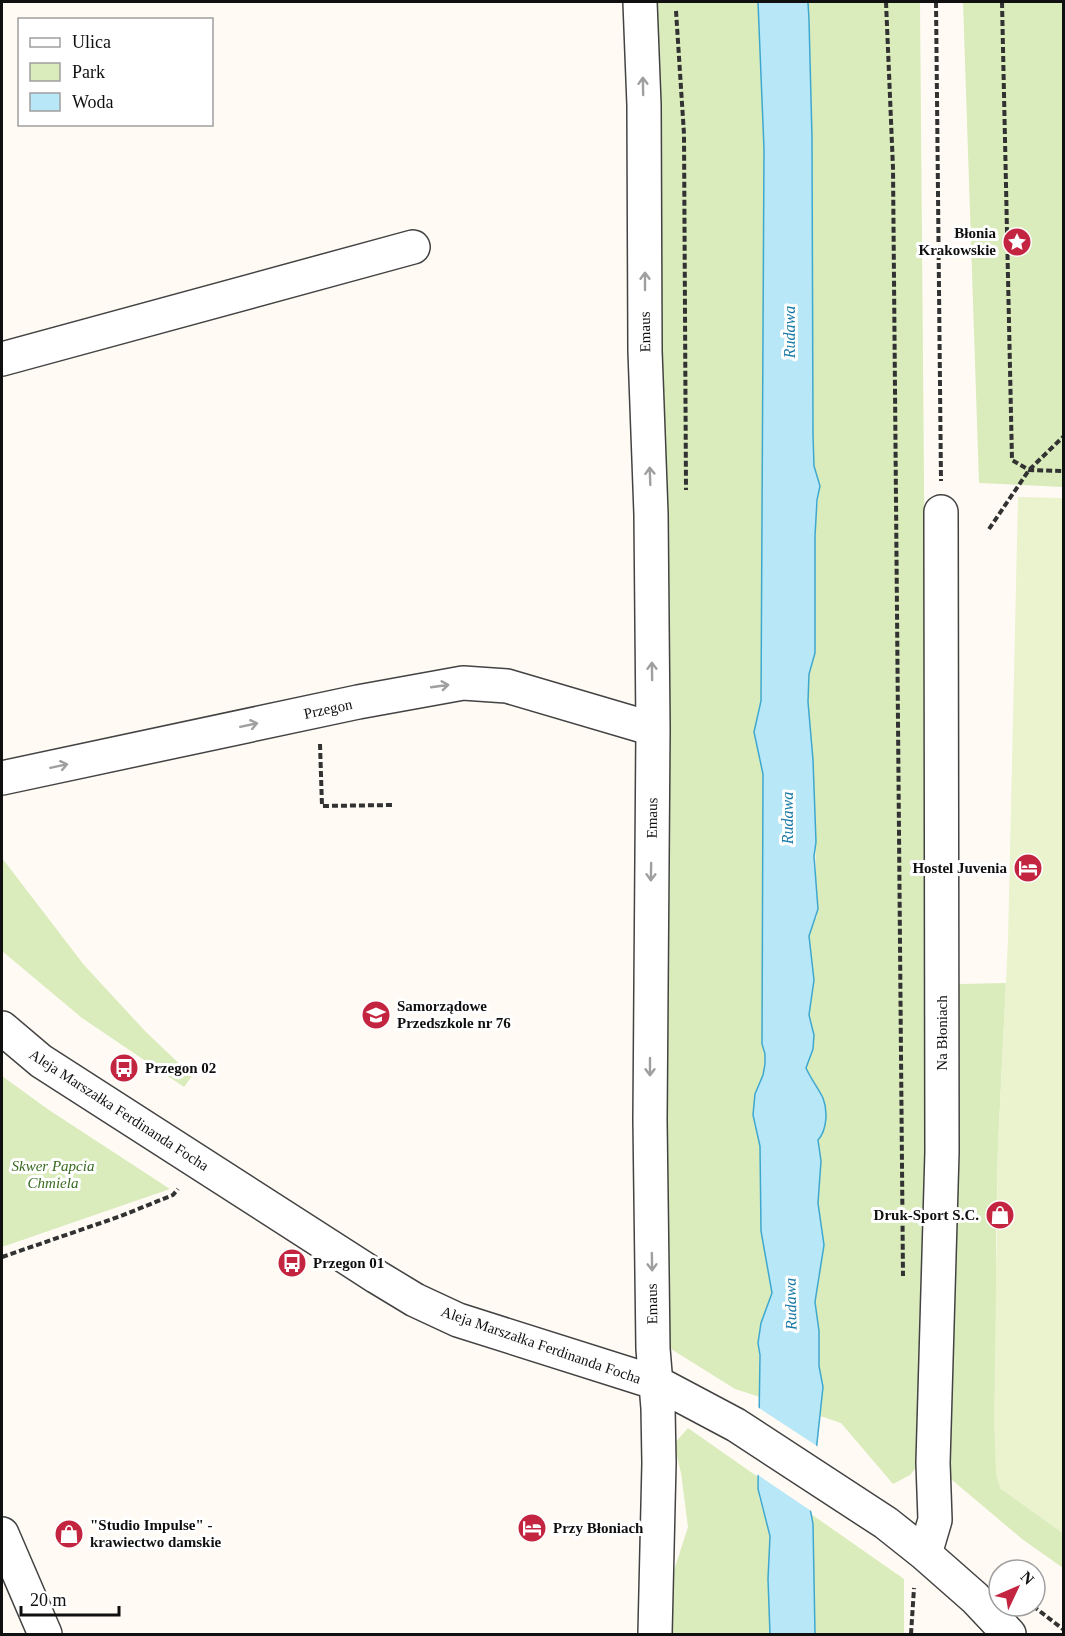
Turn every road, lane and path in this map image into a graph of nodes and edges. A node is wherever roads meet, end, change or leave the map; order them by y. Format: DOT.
graph roads {
  1 [pos="640,2"];
  2 [pos="886,2"];
  3 [pos="936,2"];
  4 [pos="1002,2"];
  5 [pos="412,247"];
  6 [pos="2,359"];
  7 [pos="1064,435"];
  8 [pos="1057,442"];
  9 [pos="1064,442"];
  10 [pos="1029,470"];
  11 [pos="1064,471"];
  12 [pos="941,512"];
  13 [pos="989,529"];
  14 [pos="653,729"];
  15 [pos="320,738"];
  16 [pos="2,778"];
  17 [pos="392,805"];
  18 [pos="2,1028"];
  19 [pos="180,1186"];
  20 [pos="2,1257"];
  21 [pos="903,1286"];
  22 [pos="657,1383"];
  23 [pos="2,1534"];
  24 [pos="926,1554"];
  25 [pos="1047,1617"];
  26 [pos="1064,1630"];
  27 [pos="45,1635"];
  28 [pos="655,1635"];
  29 [pos="911,1635"];
  30 [pos="1009,1635"];
  14 -- 1 [label="street, Emaus, one-way"];
  2 -- 21 [label="path"];
  3 -- 12 [label="path"];
  4 -- 10 [label="path"];
  5 -- 6 [label="street"];
  7 -- 8 [label="path"];
  8 -- 9 [label="path"];
  8 -- 10 [label="path"];
  10 -- 11 [label="path"];
  10 -- 13 [label="path"];
  12 -- 24 [label="street, Na Błoniach"];
  16 -- 14 [label="street, Przegon, one-way"];
  14 -- 22 [label="street, Emaus, one-way"];
  15 -- 17 [label="path"];
  18 -- 22 [label="street, Aleja Marszałka Ferdinanda Focha"];
  19 -- 20 [label="path"];
  22 -- 24 [label="street, Aleja Marszałka Ferdinanda Focha"];
  22 -- 28 [label="street, Emaus"];
  23 -- 27 [label="street"];
  24 -- 29 [label="path"];
  24 -- 30 [label="street, Aleja Marszałka Ferdinanda Focha"];
  25 -- 26 [label="path"];
}
